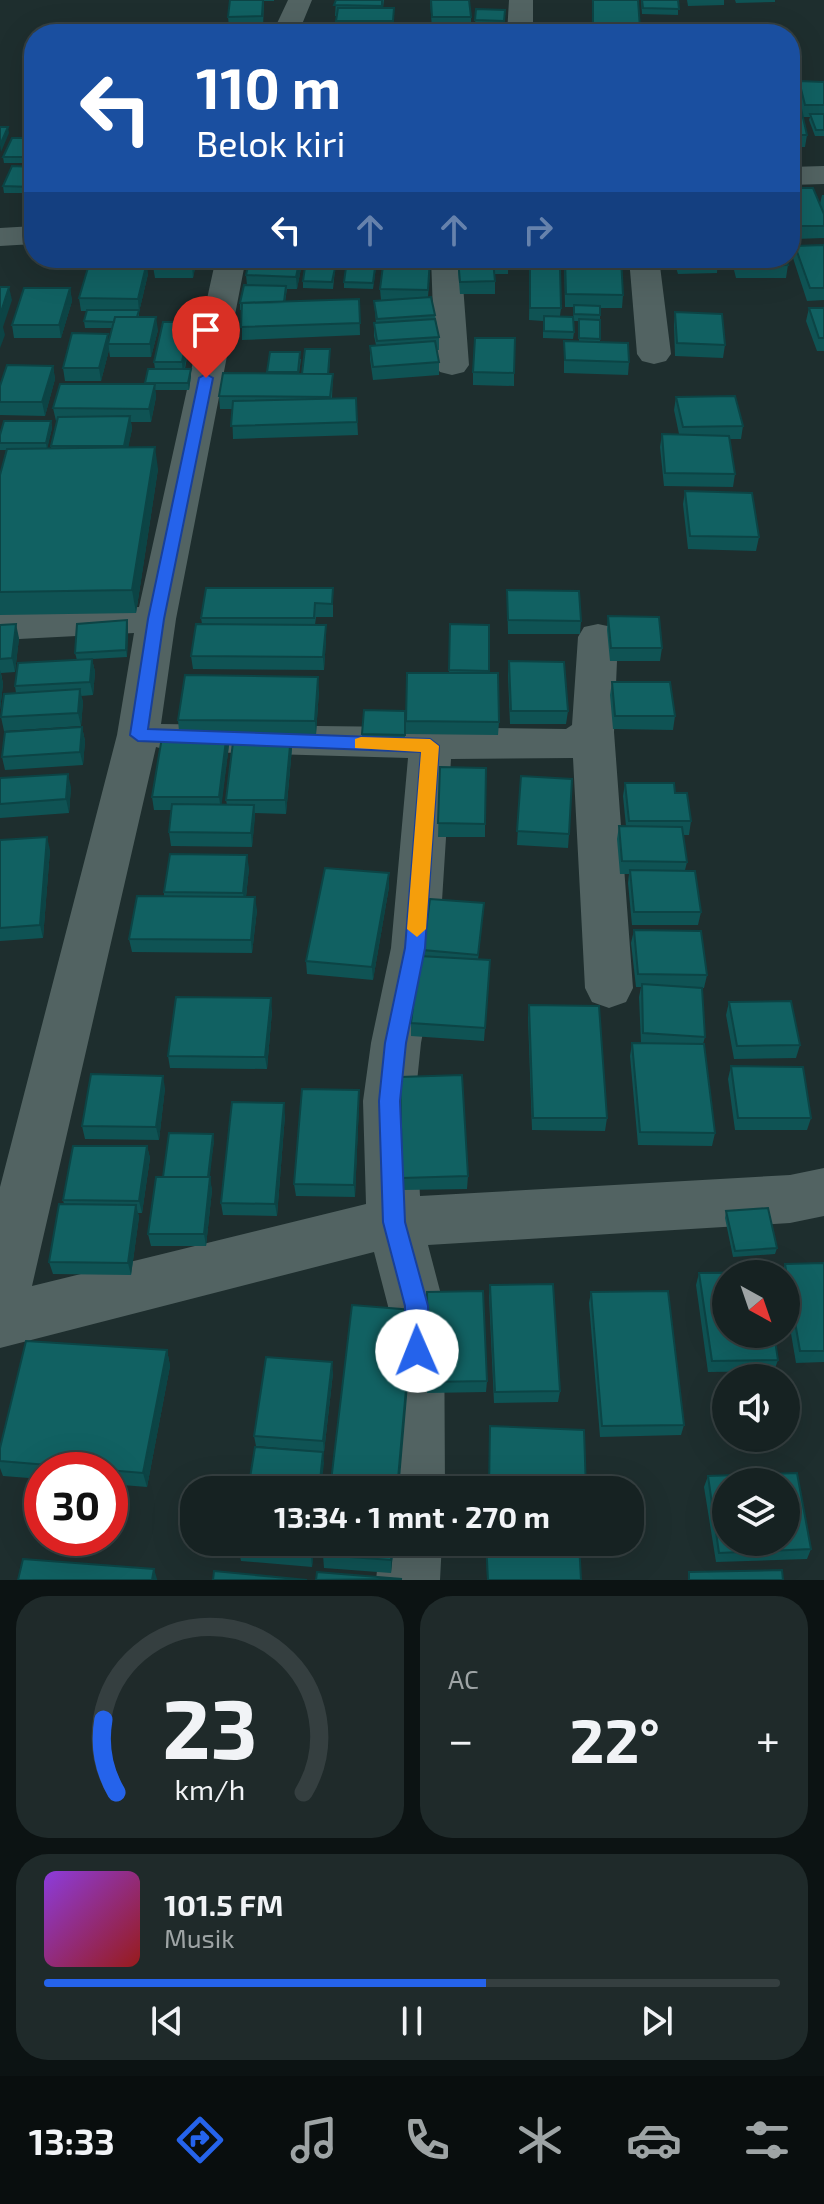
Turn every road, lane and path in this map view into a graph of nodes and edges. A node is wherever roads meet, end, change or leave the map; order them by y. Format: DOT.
graph roads {
  1 [pos="300,0"];
  2 [pos="521,0"];
  3 [pos="289,24"];
  4 [pos="520,24"];
  5 [pos="824,175"];
  6 [pos="800,176"];
  7 [pos="24,236"];
  8 [pos="0,237"];
  9 [pos="229,268"];
  10 [pos="447,268"];
  11 [pos="645,268"];
  12 [pos="654,354"];
  13 [pos="452,365"];
  14 [pos="156,619"];
  15 [pos="0,627"];
  16 [pos="598,637"];
  17 [pos="593,732"];
  18 [pos="138,735"];
  19 [pos="430,746"];
  20 [pos="609,988"];
  21 [pos="824,1192"];
  22 [pos="394,1222"];
  23 [pos="0,1302"];
  24 [pos="0,1321"];
  25 [pos="414,1476"];
  26 [pos="410,1556"];
  27 [pos="408,1580"];
  1 -- 3 [label="street"];
  2 -- 4 [label="street"];
  5 -- 6 [label="street"];
  7 -- 8 [label="street"];
  9 -- 14 [label="street"];
  10 -- 13 [label="street"];
  11 -- 12 [label="street"];
  14 -- 15 [label="street"];
  14 -- 18 [label="street"];
  16 -- 17 [label="street"];
  17 -- 19 [label="street"];
  17 -- 20 [label="street"];
  18 -- 19 [label="street"];
  18 -- 23 [label="street"];
  19 -- 22 [label="street"];
  21 -- 22 [label="street"];
  22 -- 24 [label="street"];
  22 -- 25 [label="street"];
  26 -- 27 [label="street"];
}
